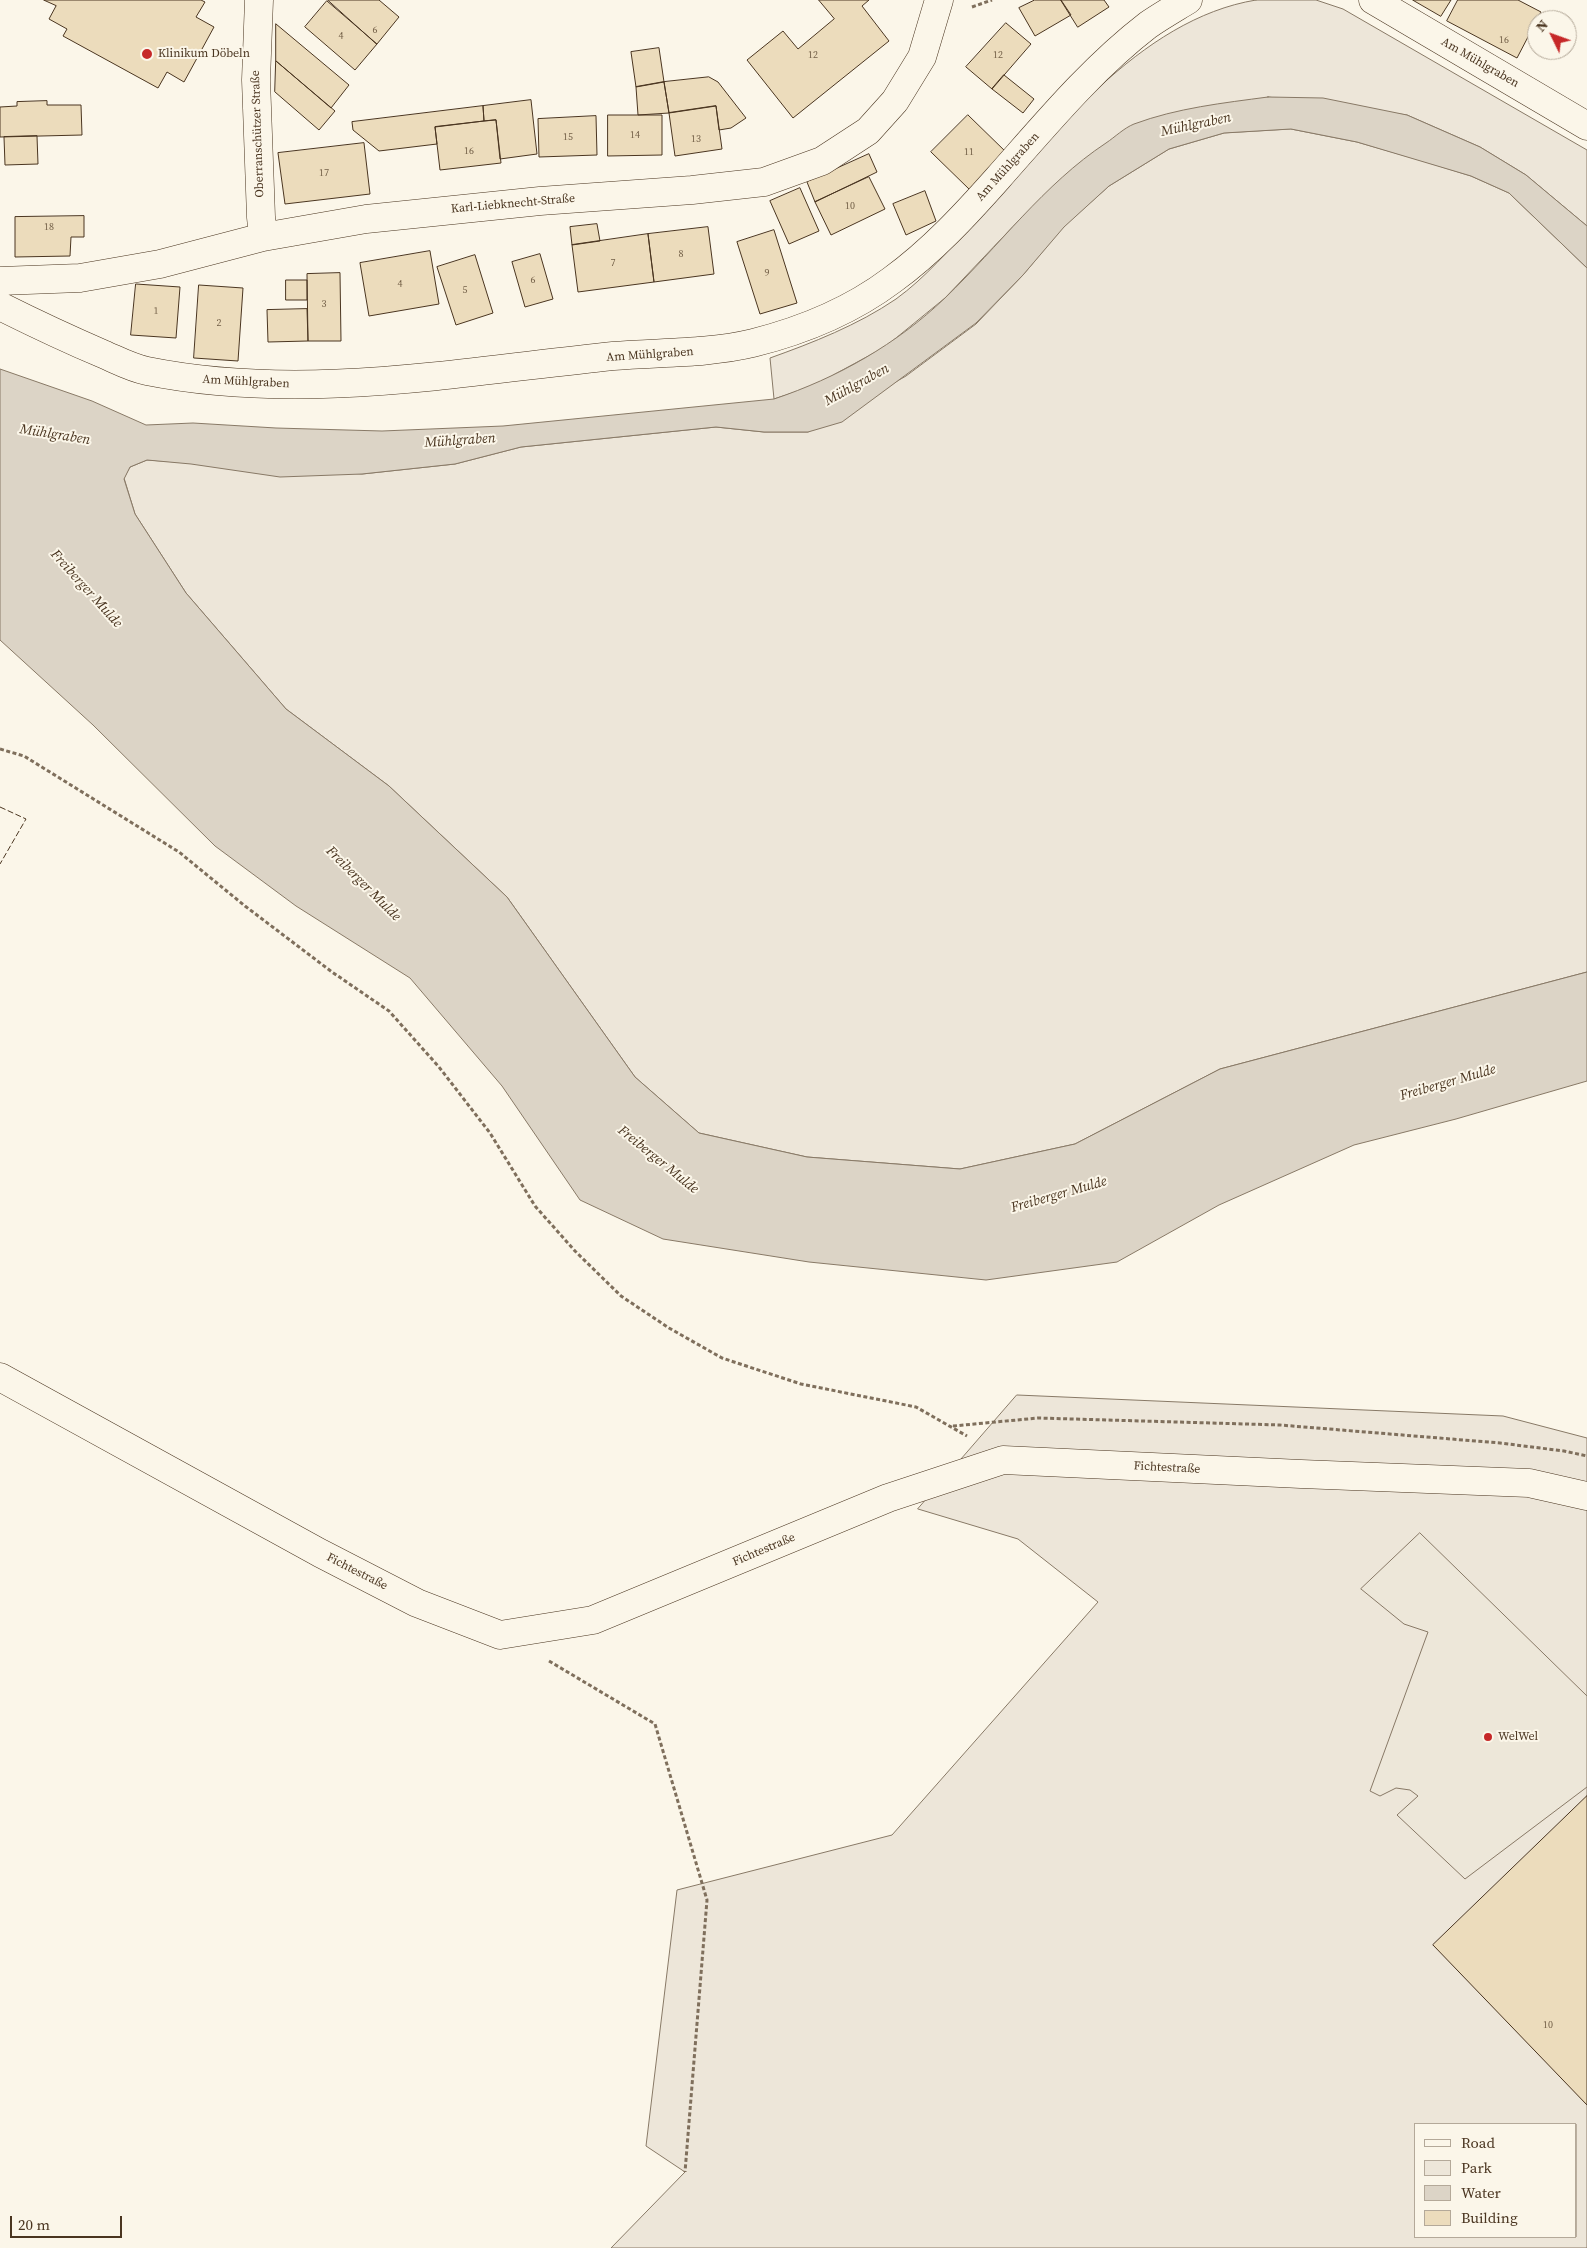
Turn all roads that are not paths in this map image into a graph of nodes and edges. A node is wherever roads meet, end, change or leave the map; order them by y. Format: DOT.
graph roads {
  1 [pos="259,0"];
  2 [pos="939,0"];
  3 [pos="1188,0"];
  4 [pos="1373,0"];
  5 [pos="1587,126"];
  6 [pos="264,237"];
  7 [pos="0,282"];
  8 [pos="0,306"];
  9 [pos="0,1377"];
  10 [pos="1587,1496"];
  1 -- 6 [label="street, Oberranschützer Straße"];
  2 -- 6 [label="street, Karl-Liebknecht-Straße"];
  3 -- 8 [label="street, Am Mühlgraben"];
  4 -- 5 [label="street, Am Mühlgraben"];
  6 -- 7 [label="street, Karl-Liebknecht-Straße"];
  9 -- 10 [label="street, Fichtestraße"];
}
